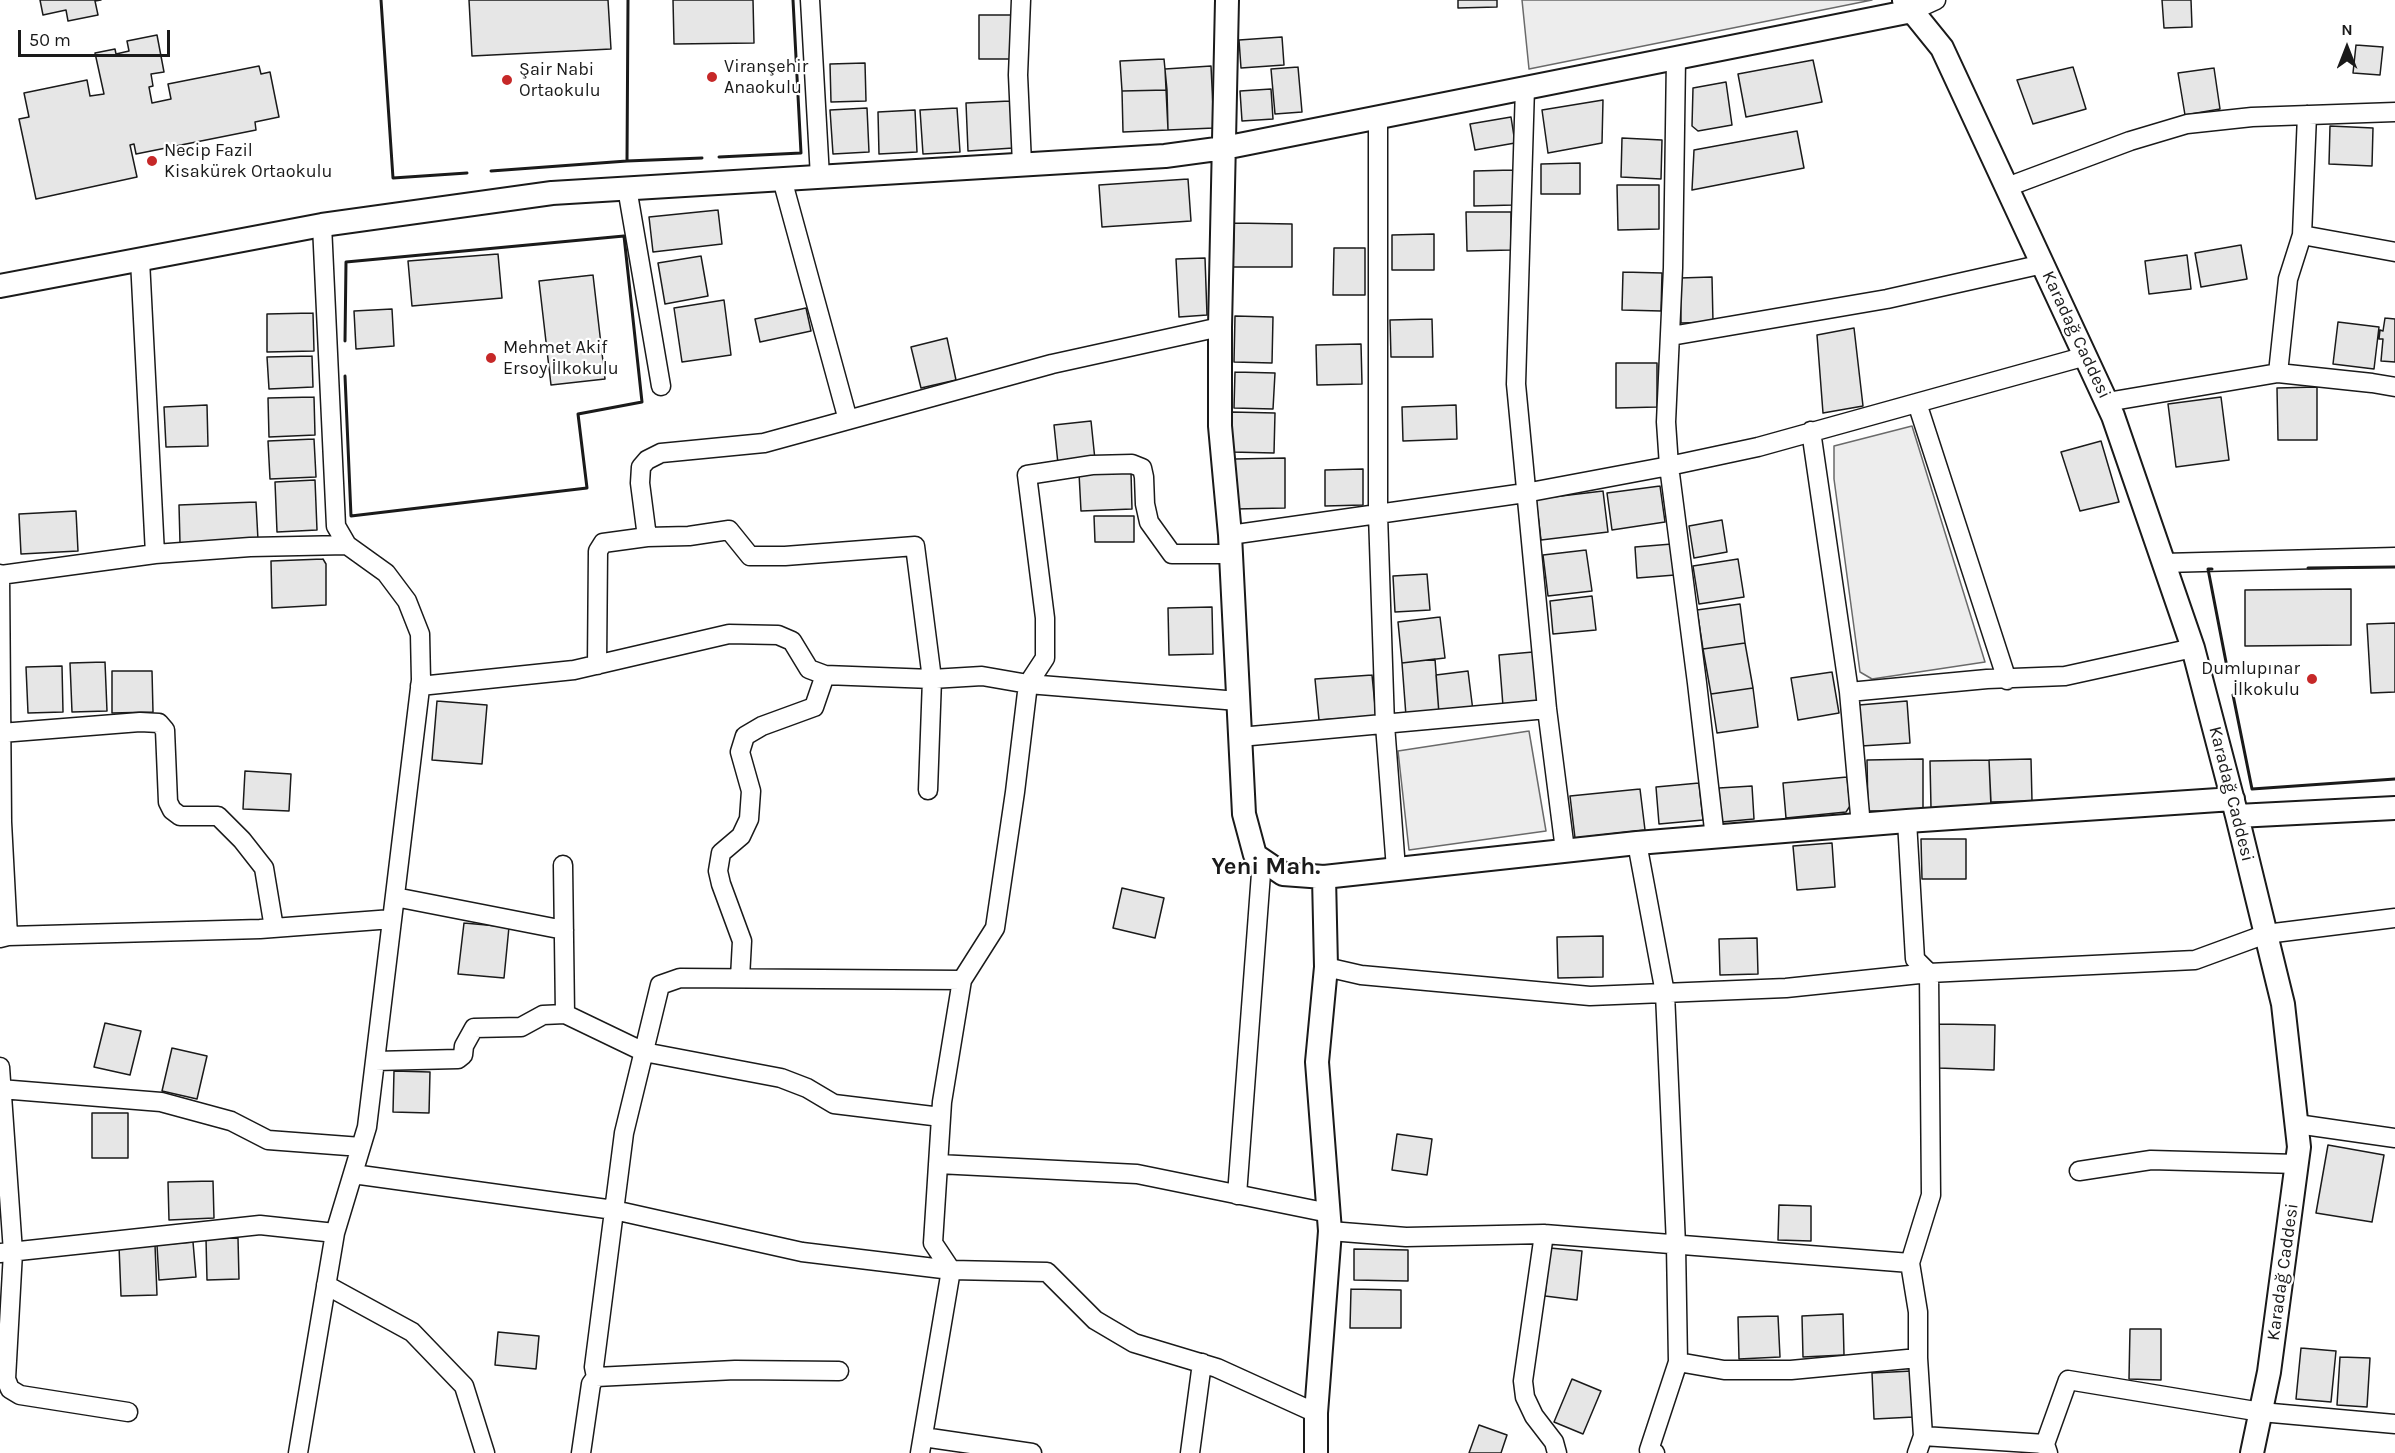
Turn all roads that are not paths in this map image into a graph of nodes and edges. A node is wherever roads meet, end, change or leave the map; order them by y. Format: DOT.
graph roads {
  1 [pos="810,0"];
  2 [pos="1021,0"];
  3 [pos="1227,0"];
  4 [pos="1935,0"];
  5 [pos="1908,4"];
  6 [pos="1676,58"];
  7 [pos="1525,87"];
  8 [pos="2395,112"];
  9 [pos="2307,115"];
  10 [pos="1378,117"];
  11 [pos="1224,148"];
  12 [pos="1022,164"];
  13 [pos="820,177"];
  14 [pos="782,179"];
  15 [pos="2007,187"];
  16 [pos="627,188"];
  17 [pos="322,225"];
  18 [pos="2302,235"];
  19 [pos="2395,252"];
  20 [pos="140,260"];
  21 [pos="2043,264"];
  22 [pos="0,286"];
  23 [pos="1220,327"];
  24 [pos="1671,336"];
  25 [pos="2086,356"];
  26 [pos="2278,373"];
  27 [pos="661,386"];
  28 [pos="2395,387"];
  29 [pos="2107,402"];
  30 [pos="1917,403"];
  31 [pos="848,420"];
  32 [pos="1812,431"];
  33 [pos="1669,466"];
  34 [pos="1525,493"];
  35 [pos="1378,514"];
  36 [pos="646,537"];
  37 [pos="347,545"];
  38 [pos="1230,545"];
  39 [pos="155,554"];
  40 [pos="2395,557"];
  41 [pos="2164,562"];
  42 [pos="0,574"];
  43 [pos="2193,648"];
  44 [pos="597,665"];
  45 [pos="825,675"];
  46 [pos="932,679"];
  47 [pos="2007,680"];
  48 [pos="1028,684"];
  49 [pos="420,686"];
  50 [pos="1849,692"];
  51 [pos="1238,701"];
  52 [pos="1547,709"];
  53 [pos="1385,725"];
  54 [pos="1,733"];
  55 [pos="1240,737"];
  56 [pos="928,790"];
  57 [pos="2235,808"];
  58 [pos="2395,808"];
  59 [pos="1907,821"];
  60 [pos="1861,826"];
  61 [pos="1715,838"];
  62 [pos="1638,843"];
  63 [pos="1565,850"];
  64 [pos="1262,860"];
  65 [pos="563,865"];
  66 [pos="1396,869"];
  67 [pos="1324,877"];
  68 [pos="394,897"];
  69 [pos="2395,918"];
  70 [pos="392,919"];
  71 [pos="274,928"];
  72 [pos="564,930"];
  73 [pos="2266,934"];
  74 [pos="4,937"];
  75 [pos="1326,967"];
  76 [pos="1929,973"];
  77 [pos="740,978"];
  78 [pos="962,980"];
  79 [pos="1665,993"];
  80 [pos="565,1014"];
  81 [pos="644,1052"];
  82 [pos="375,1061"];
  83 [pos="0,1067"];
  84 [pos="1,1089"];
  85 [pos="941,1117"];
  86 [pos="2297,1124"];
  87 [pos="2395,1138"];
  88 [pos="361,1148"];
  89 [pos="938,1164"];
  90 [pos="2297,1164"];
  91 [pos="2079,1171"];
  92 [pos="352,1174"];
  93 [pos="1236,1194"];
  94 [pos="614,1210"];
  95 [pos="1330,1222"];
  96 [pos="335,1233"];
  97 [pos="1544,1234"];
  98 [pos="1676,1245"];
  99 [pos="6,1252"];
  100 [pos="1910,1263"];
  101 [pos="951,1270"];
  102 [pos="326,1285"];
  103 [pos="1918,1358"];
  104 [pos="1678,1362"];
  105 [pos="1202,1363"];
  106 [pos="839,1371"];
  107 [pos="597,1377"];
  108 [pos="2261,1412"];
  109 [pos="128,1413"];
  110 [pos="1316,1413"];
  111 [pos="2395,1424"];
  112 [pos="1923,1436"];
  113 [pos="921,1445"];
  114 [pos="2046,1449"];
  115 [pos="298,1453"];
  116 [pos="485,1453"];
  117 [pos="581,1453"];
  118 [pos="1032,1453"];
  119 [pos="1190,1453"];
  120 [pos="1316,1453"];
  121 [pos="1557,1453"];
  122 [pos="1655,1453"];
  123 [pos="1917,1453"];
  124 [pos="2252,1453"];
  1 -- 13 [label="street"];
  2 -- 12 [label="street"];
  3 -- 11 [label="street"];
  4 -- 5 [label="street"];
  5 -- 6 [label="street"];
  5 -- 15 [label="street, Karadağ Caddesi"];
  6 -- 7 [label="street"];
  6 -- 24 [label="street"];
  7 -- 10 [label="street"];
  7 -- 34 [label="street"];
  8 -- 9 [label="street"];
  9 -- 15 [label="street"];
  9 -- 18 [label="street"];
  10 -- 11 [label="street"];
  10 -- 35 [label="street"];
  11 -- 12 [label="street"];
  11 -- 23 [label="street"];
  12 -- 13 [label="street"];
  13 -- 14 [label="street"];
  14 -- 16 [label="street"];
  14 -- 31 [label="street"];
  15 -- 21 [label="street, Karadağ Caddesi"];
  16 -- 17 [label="street"];
  16 -- 27 [label="street"];
  17 -- 20 [label="street"];
  17 -- 37 [label="street"];
  18 -- 19 [label="street"];
  18 -- 26 [label="street"];
  20 -- 22 [label="street"];
  20 -- 39 [label="street"];
  21 -- 24 [label="street"];
  21 -- 25 [label="street, Karadağ Caddesi"];
  23 -- 31 [label="street"];
  23 -- 38 [label="street"];
  24 -- 33 [label="street"];
  25 -- 29 [label="street, Karadağ Caddesi"];
  25 -- 30 [label="street"];
  26 -- 28 [label="street"];
  26 -- 29 [label="street"];
  29 -- 41 [label="street, Karadağ Caddesi"];
  30 -- 32 [label="street"];
  30 -- 47 [label="street"];
  31 -- 36 [label="street"];
  32 -- 33 [label="street"];
  32 -- 50 [label="street"];
  33 -- 34 [label="street"];
  33 -- 61 [label="street"];
  34 -- 35 [label="street"];
  34 -- 52 [label="street"];
  35 -- 38 [label="street"];
  35 -- 53 [label="street"];
  36 -- 44 [label="street"];
  36 -- 46 [label="street"];
  37 -- 39 [label="street"];
  37 -- 49 [label="street"];
  38 -- 48 [label="street"];
  38 -- 51 [label="street"];
  39 -- 42 [label="street"];
  40 -- 41 [label="street"];
  41 -- 43 [label="street, Karadağ Caddesi"];
  42 -- 54 [label="street"];
  43 -- 47 [label="street"];
  43 -- 57 [label="street, Karadağ Caddesi"];
  44 -- 45 [label="street"];
  44 -- 49 [label="street"];
  45 -- 46 [label="street"];
  45 -- 77 [label="street"];
  46 -- 48 [label="street"];
  46 -- 56 [label="street"];
  47 -- 50 [label="street"];
  48 -- 51 [label="street"];
  48 -- 78 [label="street"];
  49 -- 68 [label="street"];
  50 -- 60 [label="street"];
  51 -- 55 [label="street"];
  52 -- 53 [label="street"];
  52 -- 63 [label="street"];
  53 -- 55 [label="street"];
  53 -- 66 [label="street"];
  54 -- 71 [label="street"];
  54 -- 74 [label="street"];
  55 -- 64 [label="street"];
  57 -- 58 [label="street"];
  57 -- 59 [label="street"];
  57 -- 73 [label="street, Karadağ Caddesi"];
  59 -- 60 [label="street"];
  59 -- 76 [label="street"];
  60 -- 61 [label="street"];
  61 -- 62 [label="street"];
  62 -- 63 [label="street"];
  62 -- 79 [label="street"];
  63 -- 66 [label="street"];
  64 -- 67 [label="street"];
  64 -- 93 [label="street"];
  65 -- 72 [label="street"];
  66 -- 67 [label="street"];
  67 -- 75 [label="street"];
  68 -- 70 [label="street"];
  68 -- 72 [label="street"];
  69 -- 73 [label="street"];
  70 -- 71 [label="street"];
  70 -- 82 [label="street"];
  71 -- 74 [label="street"];
  72 -- 80 [label="street"];
  73 -- 76 [label="street"];
  73 -- 86 [label="street, Karadağ Caddesi"];
  75 -- 79 [label="street"];
  75 -- 95 [label="street"];
  76 -- 79 [label="street"];
  76 -- 100 [label="street"];
  77 -- 78 [label="street"];
  77 -- 81 [label="street"];
  78 -- 85 [label="street"];
  79 -- 98 [label="street"];
  80 -- 81 [label="street"];
  80 -- 82 [label="street"];
  81 -- 85 [label="street"];
  81 -- 94 [label="street"];
  82 -- 88 [label="street"];
  83 -- 84 [label="street"];
  84 -- 88 [label="street"];
  84 -- 99 [label="street"];
  85 -- 89 [label="street"];
  86 -- 87 [label="street"];
  86 -- 90 [label="street, Karadağ Caddesi"];
  88 -- 92 [label="street"];
  89 -- 93 [label="street"];
  89 -- 101 [label="street"];
  90 -- 91 [label="street"];
  90 -- 108 [label="street, Karadağ Caddesi"];
  92 -- 94 [label="street"];
  92 -- 96 [label="street"];
  93 -- 95 [label="street"];
  94 -- 101 [label="street"];
  94 -- 107 [label="street"];
  95 -- 97 [label="street"];
  95 -- 110 [label="street"];
  96 -- 99 [label="street"];
  96 -- 102 [label="street"];
  97 -- 98 [label="street"];
  97 -- 121 [label="street"];
  98 -- 100 [label="street"];
  98 -- 104 [label="street"];
  99 -- 109 [label="street"];
  100 -- 103 [label="street"];
  101 -- 105 [label="street"];
  101 -- 113 [label="street"];
  102 -- 115 [label="street"];
  102 -- 116 [label="street"];
  103 -- 104 [label="street"];
  103 -- 112 [label="street"];
  104 -- 122 [label="street"];
  105 -- 110 [label="street"];
  105 -- 119 [label="street"];
  106 -- 107 [label="street"];
  107 -- 117 [label="street"];
  108 -- 111 [label="street"];
  108 -- 114 [label="street"];
  108 -- 124 [label="street, Karadağ Caddesi"];
  110 -- 120 [label="street"];
  112 -- 114 [label="street"];
  112 -- 123 [label="street"];
  113 -- 118 [label="street"];
}
